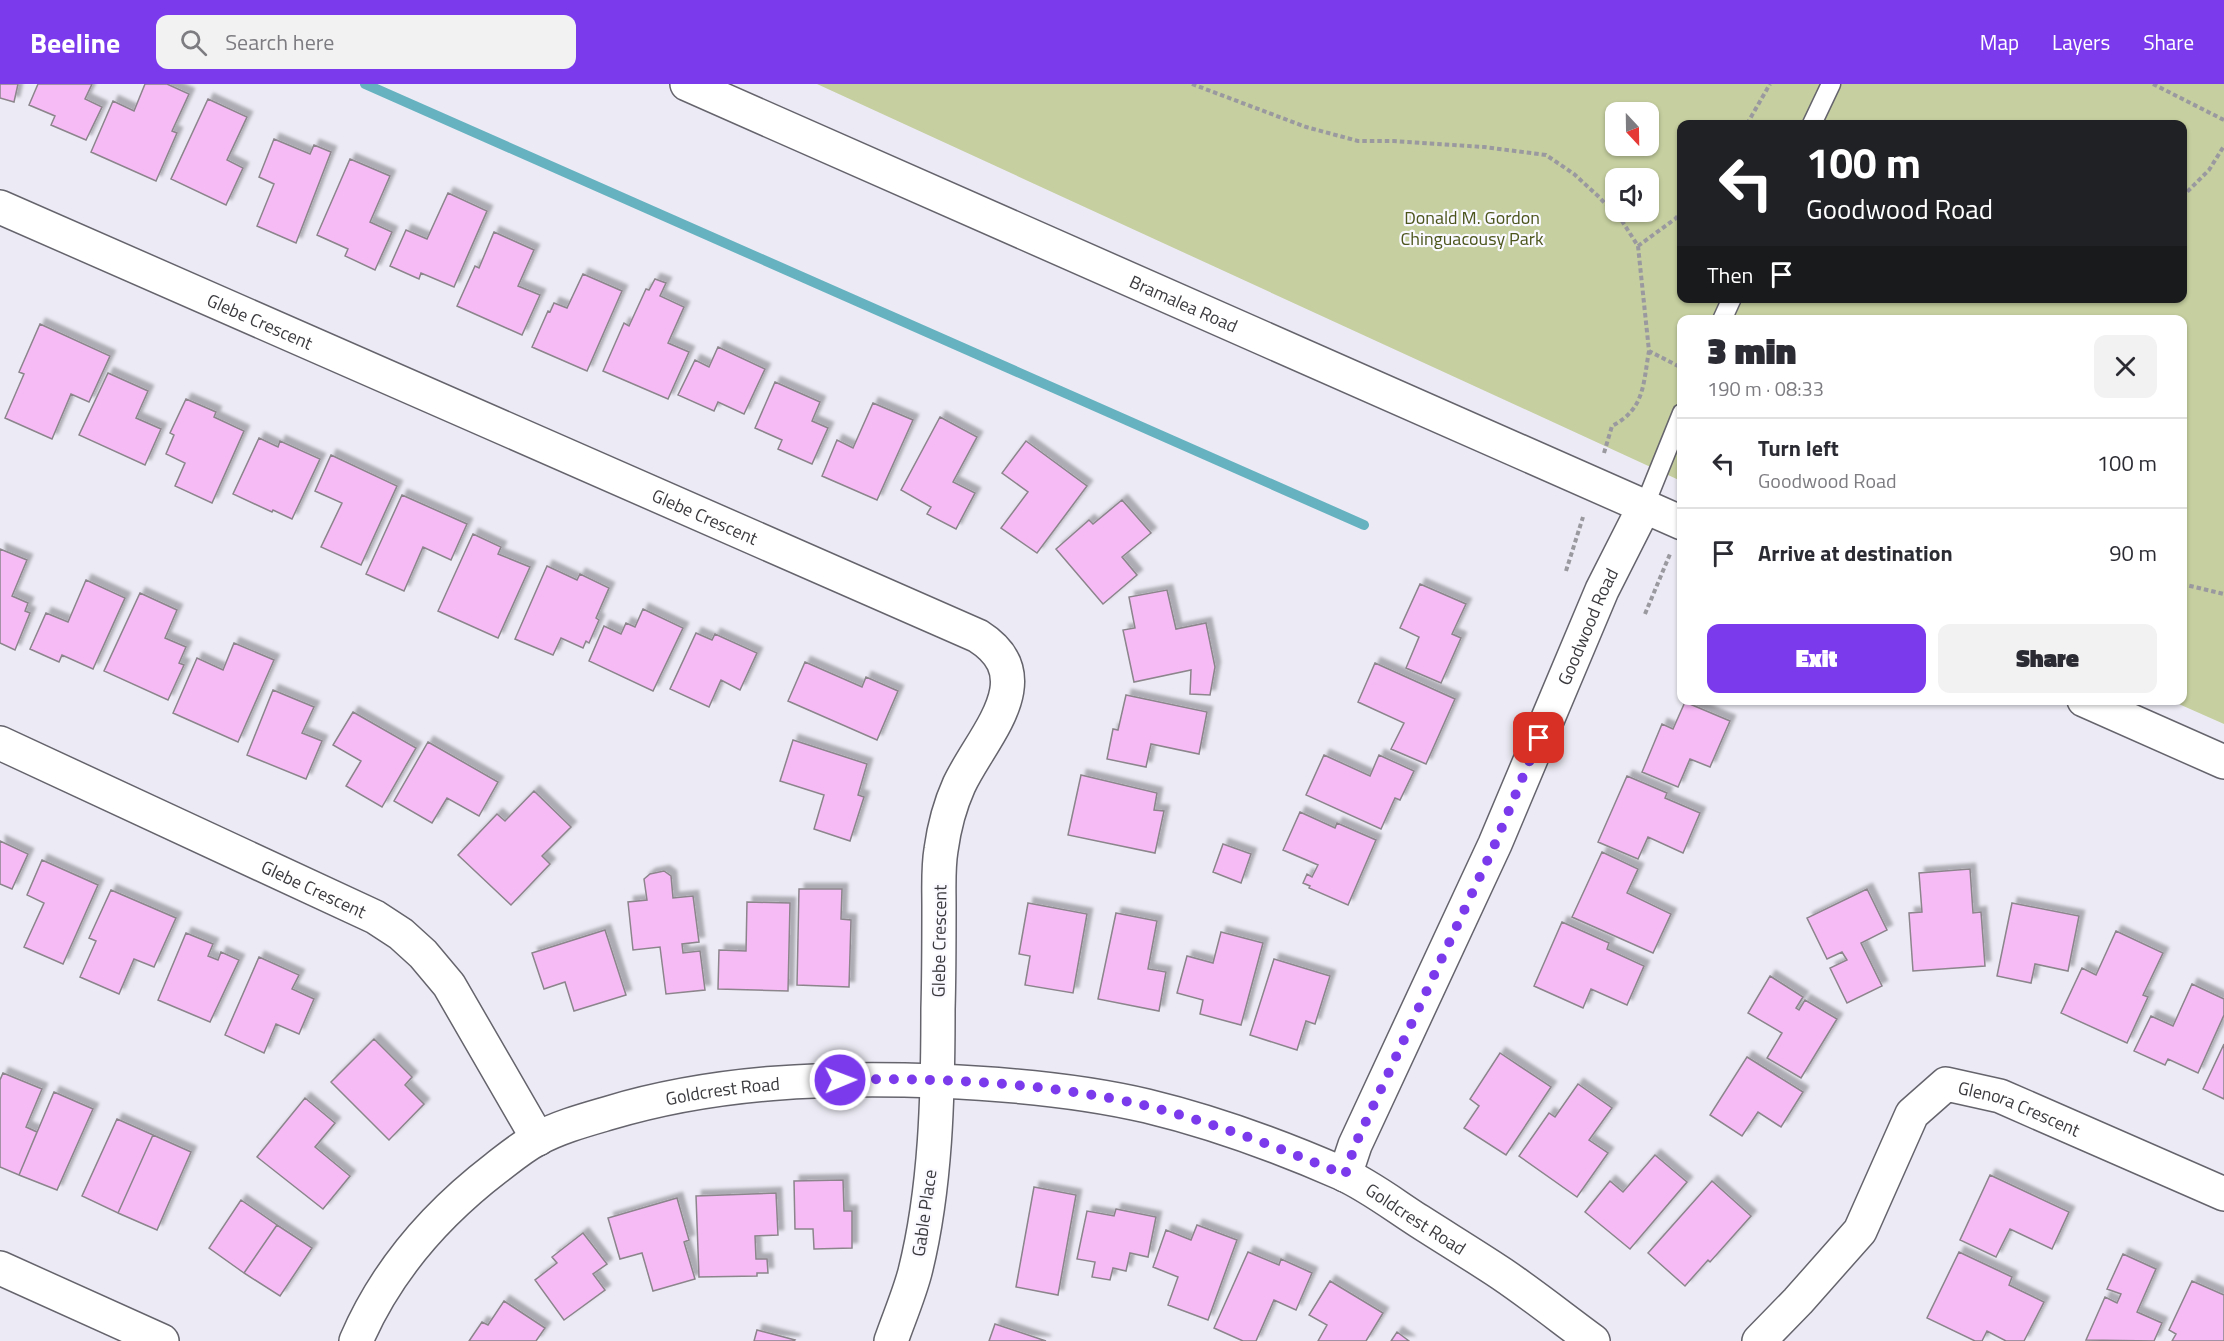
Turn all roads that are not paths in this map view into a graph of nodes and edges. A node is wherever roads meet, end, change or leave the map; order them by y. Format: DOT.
graph roads {
  1 [pos="687,84"];
  2 [pos="1831,84"];
  3 [pos="1814,120"];
  4 [pos="0,207"];
  5 [pos="1677,425"];
  6 [pos="1644,507"];
  7 [pos="1677,536"];
  8 [pos="2095,705"];
  9 [pos="0,743"];
  10 [pos="2224,762"];
  11 [pos="938,1081"];
  12 [pos="538,1139"];
  13 [pos="1345,1175"];
  14 [pos="2224,1194"];
  15 [pos="0,1268"];
  16 [pos="162,1341"];
  17 [pos="356,1341"];
  18 [pos="891,1341"];
  19 [pos="1593,1341"];
  20 [pos="1759,1341"];
  1 -- 6 [label="street, Bramalea Road"];
  2 -- 3 [label="lane"];
  4 -- 11 [label="street, Glebe Crescent"];
  5 -- 6 [label="lane"];
  6 -- 7 [label="street, Bramalea Road"];
  6 -- 13 [label="street, Goodwood Road"];
  8 -- 10 [label="street"];
  9 -- 12 [label="street, Glebe Crescent"];
  11 -- 12 [label="street, Goldcrest Road"];
  11 -- 13 [label="street, Goldcrest Road"];
  11 -- 18 [label="street, Gable Place"];
  12 -- 17 [label="street, Goldcrest Road"];
  13 -- 19 [label="street, Goldcrest Road"];
  14 -- 20 [label="street, Glenora Crescent"];
  15 -- 16 [label="street"];
}
